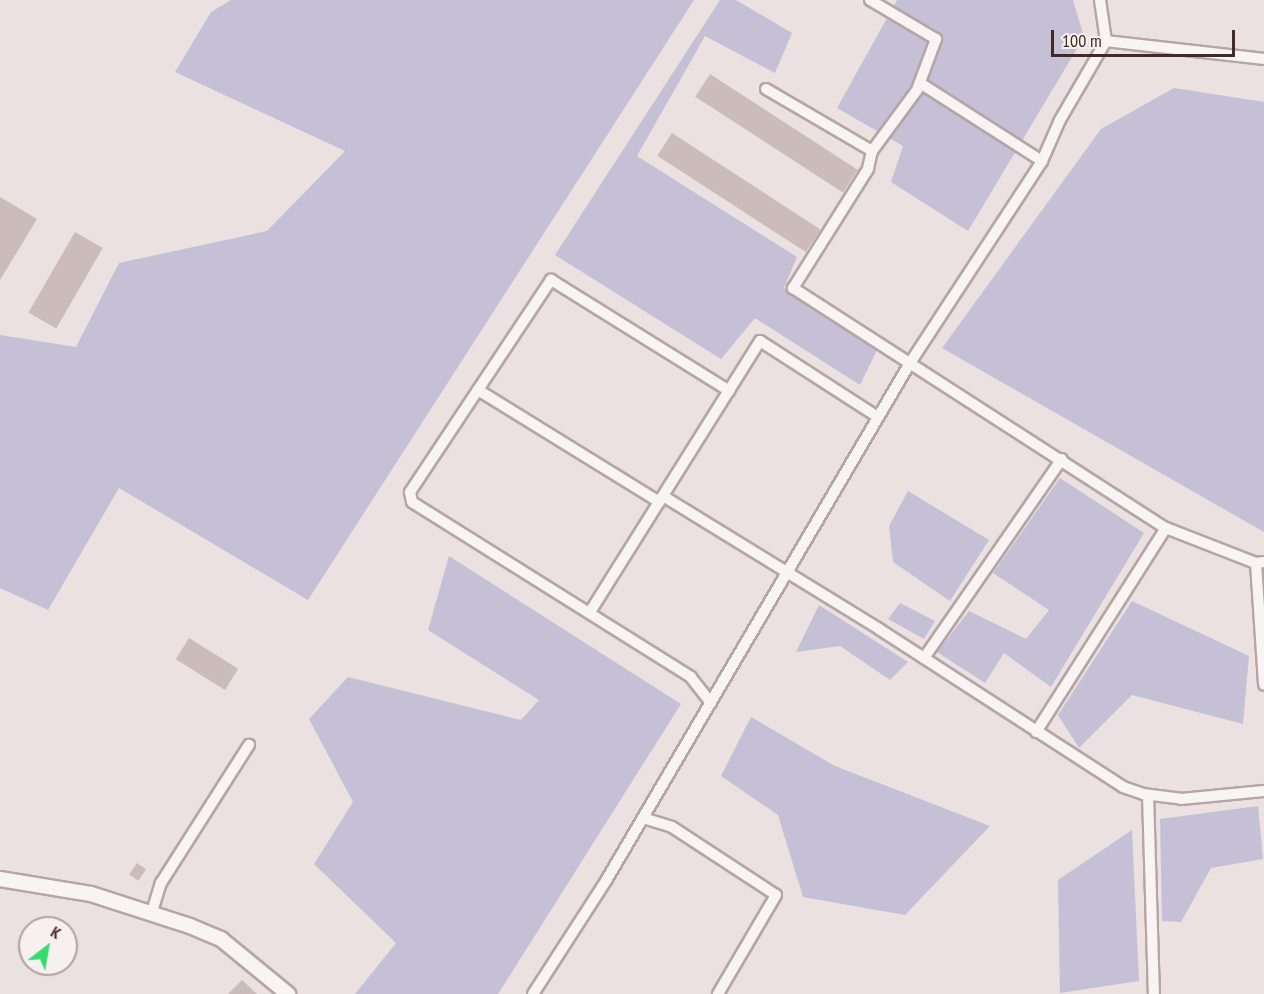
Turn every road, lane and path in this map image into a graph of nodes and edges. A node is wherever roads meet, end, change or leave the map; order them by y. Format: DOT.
graph roads {
  1 [pos="870,0"];
  2 [pos="1100,0"];
  3 [pos="1106,41"];
  4 [pos="1264,59"];
  5 [pos="920,83"];
  6 [pos="766,89"];
  7 [pos="872,151"];
  8 [pos="1042,161"];
  9 [pos="910,363"];
  10 [pos="478,390"];
  11 [pos="729,391"];
  12 [pos="879,417"];
  13 [pos="1062,459"];
  14 [pos="661,499"];
  15 [pos="1166,528"];
  16 [pos="1260,562"];
  17 [pos="786,575"];
  18 [pos="590,612"];
  19 [pos="924,658"];
  20 [pos="1264,685"];
  21 [pos="711,703"];
  22 [pos="1036,732"];
  23 [pos="249,746"];
  24 [pos="1264,791"];
  25 [pos="1148,795"];
  26 [pos="643,818"];
  27 [pos="0,879"];
  28 [pos="151,915"];
  29 [pos="288,994"];
  30 [pos="533,994"];
  31 [pos="718,994"];
  32 [pos="1154,994"];
  1 -- 5 [label="street"];
  2 -- 3 [label="street"];
  3 -- 4 [label="street"];
  3 -- 8 [label="street"];
  5 -- 7 [label="street"];
  5 -- 8 [label="street"];
  6 -- 7 [label="street"];
  7 -- 9 [label="street"];
  8 -- 9 [label="street"];
  9 -- 12 [label="street"];
  9 -- 13 [label="street"];
  10 -- 11 [label="street"];
  10 -- 14 [label="street"];
  10 -- 18 [label="street"];
  11 -- 12 [label="street"];
  11 -- 14 [label="street"];
  12 -- 17 [label="street"];
  13 -- 15 [label="street"];
  13 -- 19 [label="street"];
  14 -- 17 [label="street"];
  14 -- 18 [label="street"];
  15 -- 16 [label="street"];
  15 -- 22 [label="street"];
  16 -- 20 [label="street"];
  17 -- 19 [label="street"];
  17 -- 21 [label="street"];
  18 -- 21 [label="street"];
  19 -- 22 [label="street"];
  21 -- 26 [label="street"];
  22 -- 25 [label="street"];
  23 -- 28 [label="street"];
  24 -- 25 [label="street"];
  25 -- 32 [label="street"];
  26 -- 30 [label="street"];
  26 -- 31 [label="street"];
  27 -- 28 [label="street"];
  28 -- 29 [label="street"];
}
